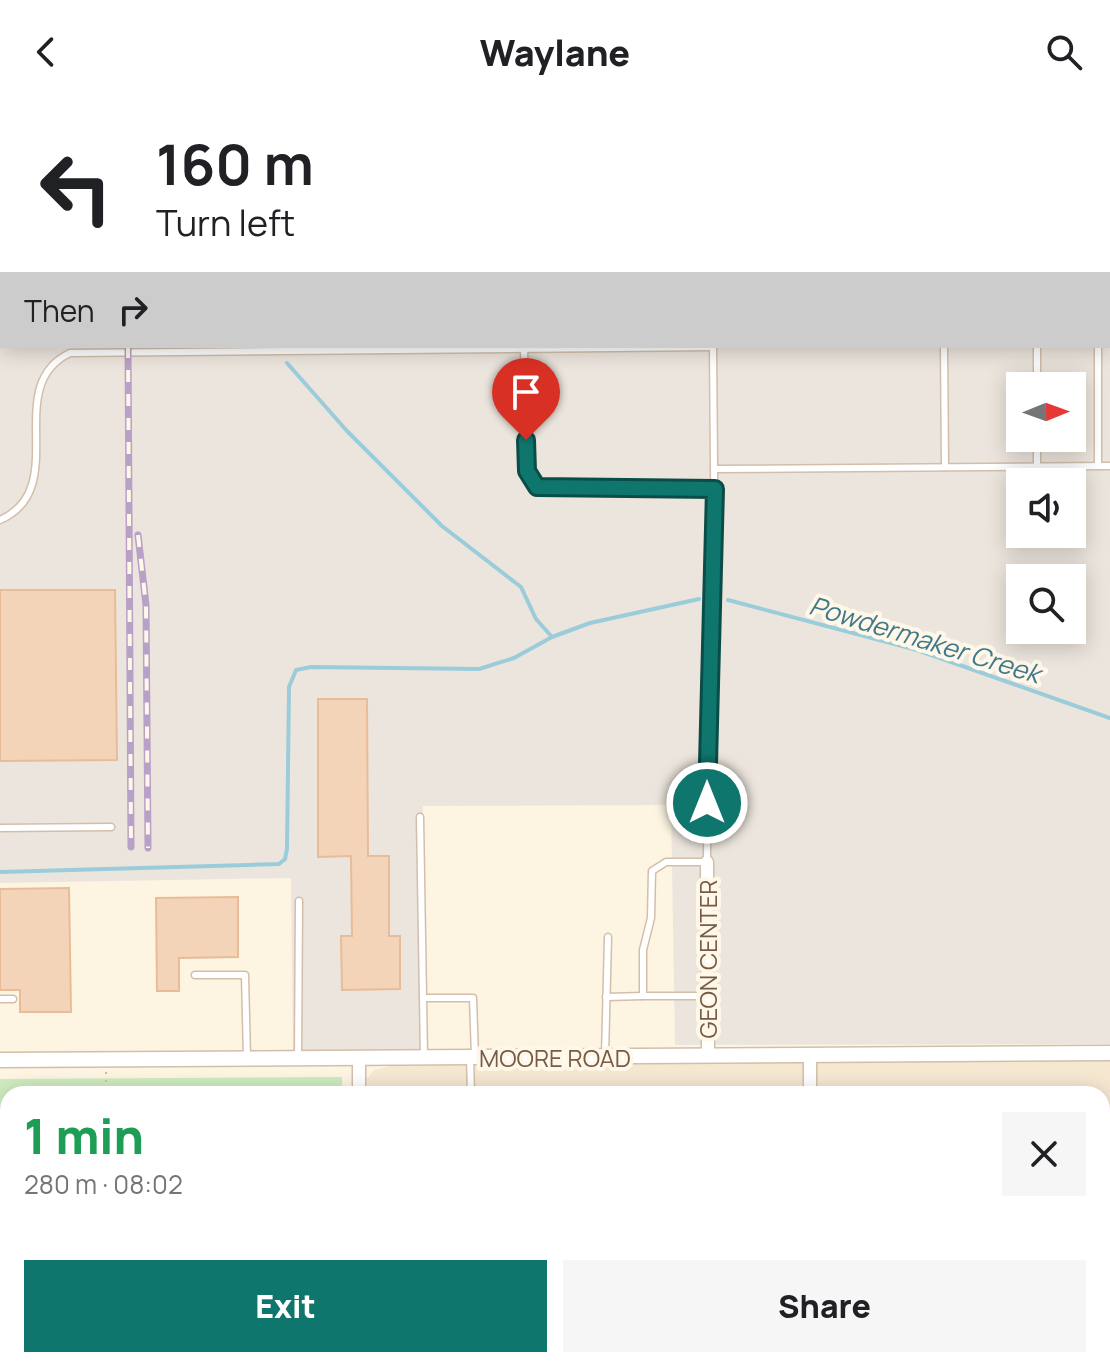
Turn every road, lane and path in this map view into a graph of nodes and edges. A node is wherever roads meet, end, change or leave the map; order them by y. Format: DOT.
graph roads {
  1 [pos="417,348"];
  2 [pos="524,348"];
  3 [pos="713,348"];
  4 [pos="944,348"];
  5 [pos="1037,348"];
  6 [pos="1098,348"];
  7 [pos="1037,372"];
  8 [pos="1037,452"];
  9 [pos="1037,466"];
  10 [pos="1098,466"];
  11 [pos="1110,466"];
  12 [pos="945,467"];
  13 [pos="715,469"];
  14 [pos="715,489"];
  15 [pos="0,520"];
  16 [pos="420,817"];
  17 [pos="111,827"];
  18 [pos="0,828"];
  19 [pos="707,862"];
  20 [pos="299,901"];
  21 [pos="608,937"];
  22 [pos="195,975"];
  23 [pos="643,996"];
  24 [pos="707,996"];
  25 [pos="606,997"];
  26 [pos="423,998"];
  27 [pos="0,999"];
  28 [pos="13,999"];
  29 [pos="1110,1053"];
  30 [pos="708,1055"];
  31 [pos="810,1055"];
  32 [pos="605,1056"];
  33 [pos="424,1057"];
  34 [pos="472,1057"];
  35 [pos="247,1058"];
  36 [pos="298,1058"];
  37 [pos="359,1058"];
  38 [pos="106,1059"];
  39 [pos="0,1060"];
  40 [pos="106,1086"];
  41 [pos="359,1086"];
  42 [pos="471,1086"];
  43 [pos="810,1086"];
  1 -- 15 [label="lane"];
  2 -- 14 [label="lane"];
  3 -- 13 [label="lane"];
  4 -- 12 [label="lane"];
  5 -- 7 [label="lane"];
  6 -- 10 [label="lane"];
  8 -- 9 [label="lane"];
  9 -- 10 [label="lane"];
  9 -- 12 [label="lane"];
  10 -- 11 [label="lane"];
  12 -- 13 [label="lane"];
  13 -- 14 [label="lane"];
  14 -- 19 [label="lane"];
  16 -- 26 [label="lane"];
  17 -- 18 [label="lane"];
  19 -- 23 [label="lane"];
  19 -- 24 [label="street, GEON CENTER"];
  20 -- 36 [label="lane"];
  21 -- 25 [label="lane"];
  22 -- 35 [label="lane"];
  23 -- 24 [label="lane"];
  23 -- 25 [label="lane"];
  24 -- 30 [label="street, GEON CENTER"];
  25 -- 32 [label="lane"];
  26 -- 33 [label="lane"];
  26 -- 34 [label="lane"];
  27 -- 28 [label="lane"];
  29 -- 31 [label="street, MOORE ROAD"];
  30 -- 31 [label="street, MOORE ROAD"];
  30 -- 32 [label="street, MOORE ROAD"];
  31 -- 43 [label="street"];
  32 -- 34 [label="street, MOORE ROAD"];
  33 -- 34 [label="street, MOORE ROAD"];
  33 -- 37 [label="street, MOORE ROAD"];
  34 -- 42 [label="lane"];
  35 -- 36 [label="street, MOORE ROAD"];
  35 -- 38 [label="street, MOORE ROAD"];
  36 -- 37 [label="street, MOORE ROAD"];
  37 -- 41 [label="street"];
  38 -- 39 [label="street, MOORE ROAD"];
  38 -- 40 [label="path"];
}
